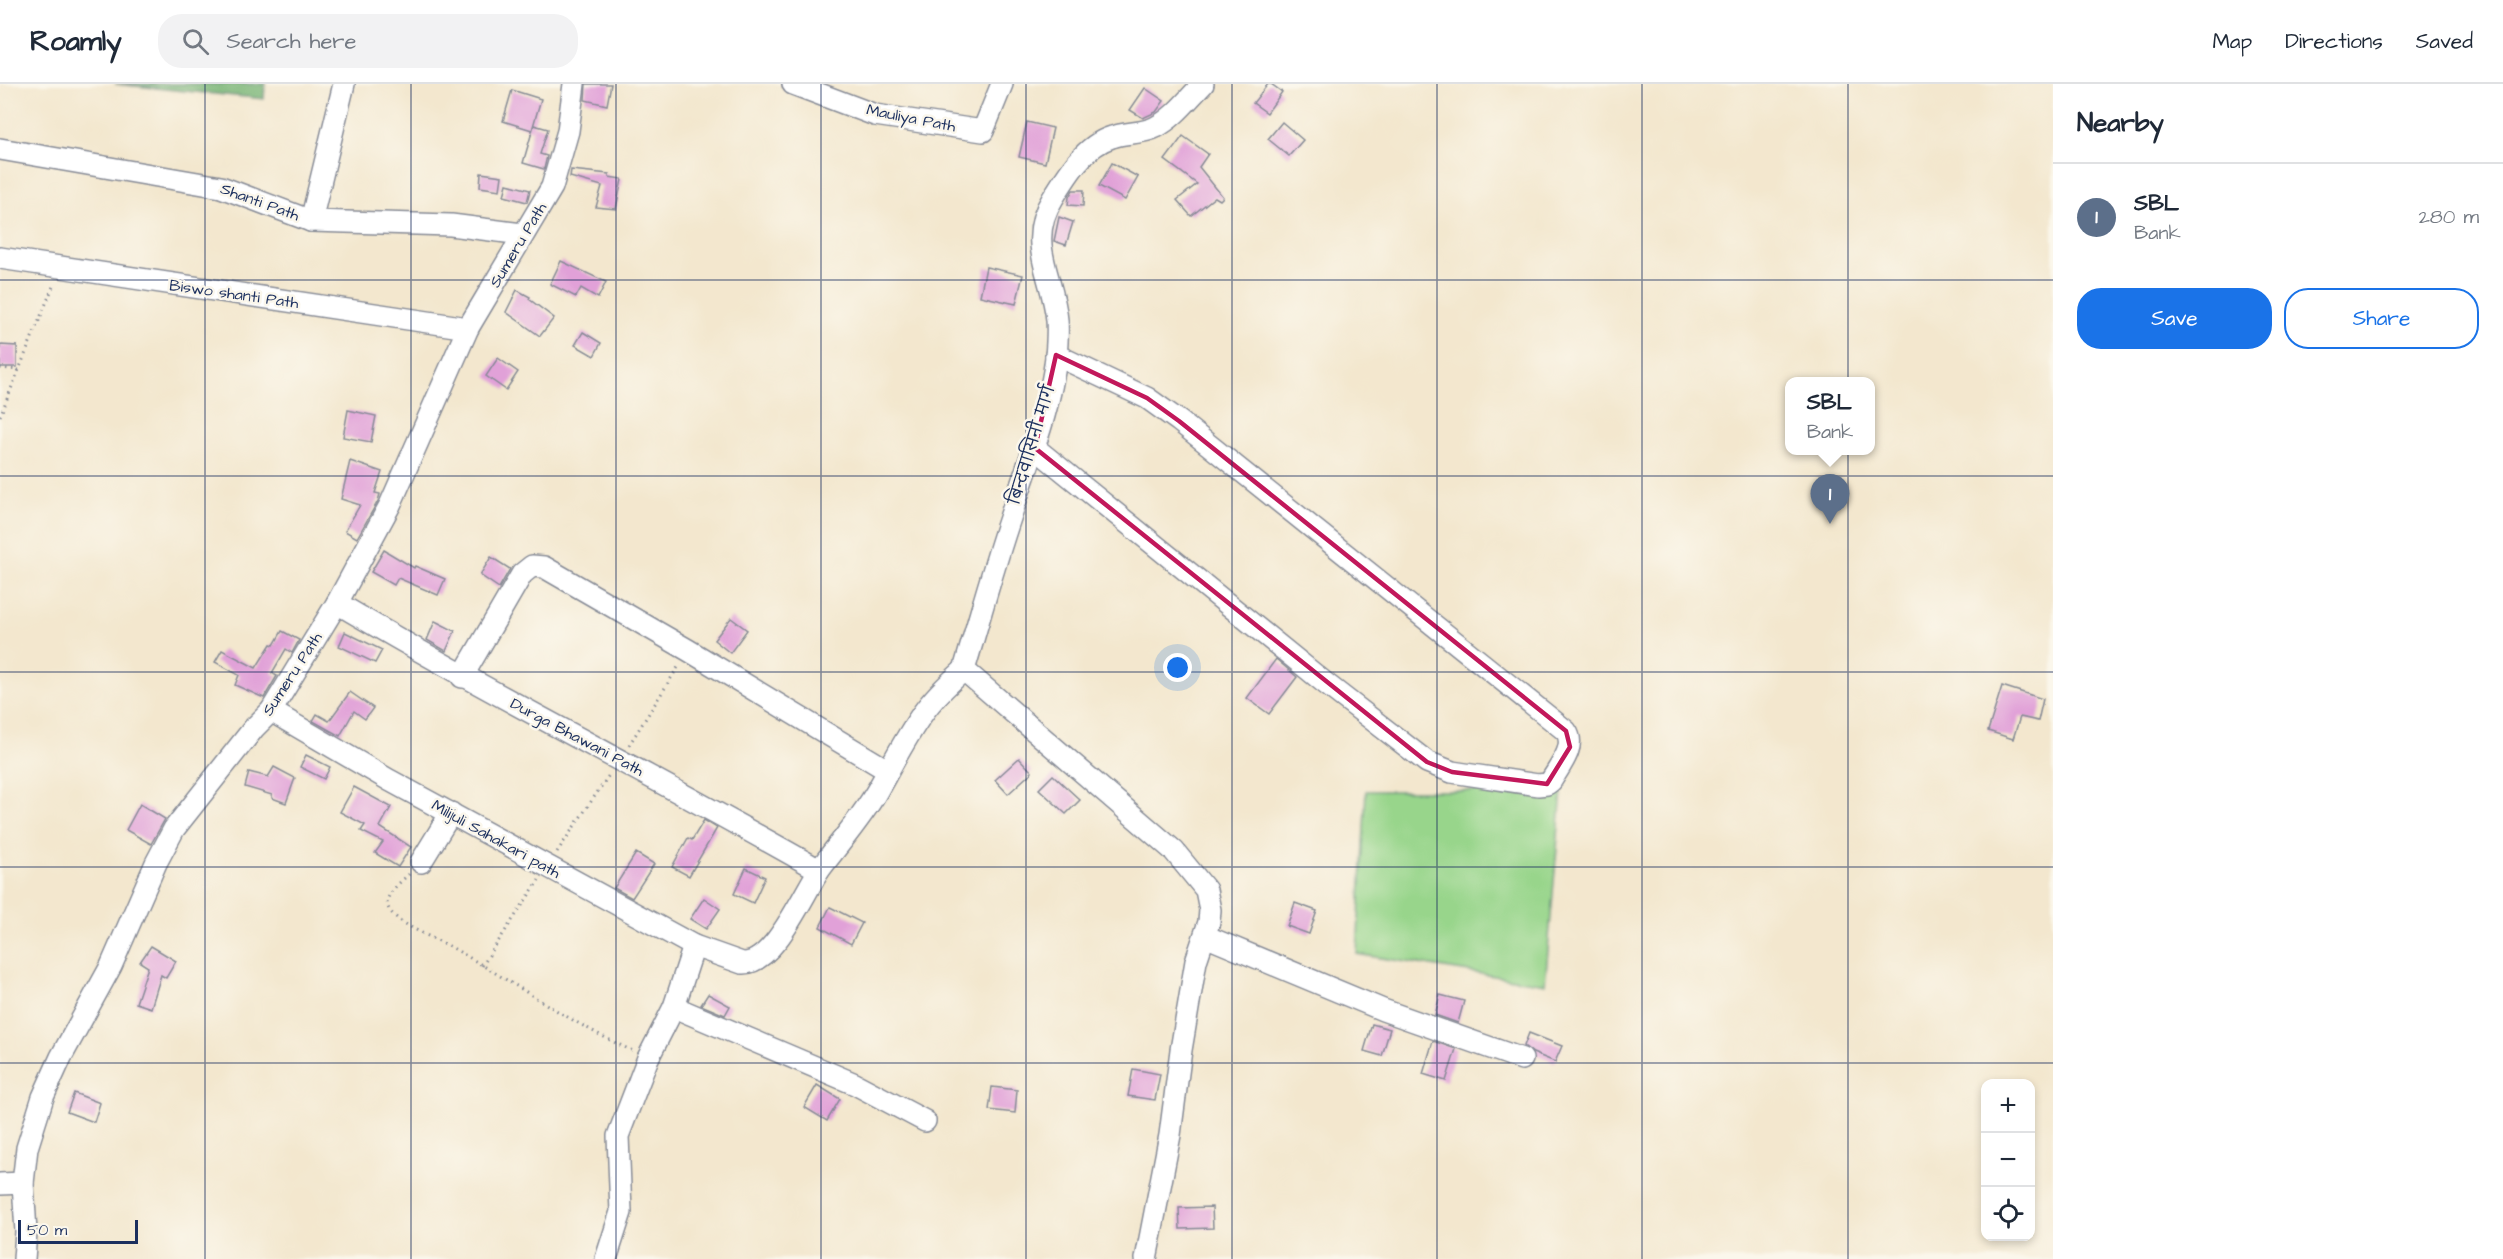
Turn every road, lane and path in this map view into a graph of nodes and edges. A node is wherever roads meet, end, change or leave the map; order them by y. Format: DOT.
graph roads {
  1 [pos="344,84"];
  2 [pos="574,84"];
  3 [pos="793,84"];
  4 [pos="1002,84"];
  5 [pos="1203,84"];
  6 [pos="0,149"];
  7 [pos="311,220"];
  8 [pos="522,234"];
  9 [pos="0,258"];
  10 [pos="61,268"];
  11 [pos="468,328"];
  12 [pos="1056,355"];
  13 [pos="0,368"];
  14 [pos="19,370"];
  15 [pos="0,416"];
  16 [pos="1035,448"];
  17 [pos="337,603"];
  18 [pos="688,650"];
  19 [pos="964,670"];
  20 [pos="462,677"];
  21 [pos="271,711"];
  22 [pos="620,759"];
  23 [pos="887,770"];
  24 [pos="451,813"];
  25 [pos="421,862"];
  26 [pos="819,870"];
  27 [pos="1205,936"];
  28 [pos="694,946"];
  29 [pos="674,1007"];
  30 [pos="648,1058"];
  31 [pos="1522,1059"];
  32 [pos="925,1121"];
  33 [pos="23,1183"];
  34 [pos="0,1184"];
  35 [pos="24,1259"];
  36 [pos="606,1259"];
  37 [pos="1146,1259"];
  1 -- 7 [label="street"];
  2 -- 8 [label="street, Sumeru Path"];
  3 -- 4 [label="street, Mauliya Path"];
  5 -- 12 [label="street, बिन्दवासिनी मार्ग"];
  6 -- 7 [label="street, Shanti Path"];
  7 -- 8 [label="street, Shanti Path"];
  8 -- 11 [label="street, Sumeru Path"];
  9 -- 10 [label="street, Biswo shanti Path"];
  10 -- 11 [label="street, Biswo shanti Path"];
  10 -- 14 [label="path"];
  11 -- 17 [label="street, Sumeru Path"];
  12 -- 16 [label="street, बिन्दवासिनी मार्ग"];
  12 -- 16 [label="street"];
  13 -- 14 [label="path"];
  14 -- 15 [label="path"];
  16 -- 19 [label="street, बिन्दवासिनी मार्ग"];
  17 -- 20 [label="street, Durga Bhawani Path"];
  17 -- 21 [label="street, Sumeru Path"];
  18 -- 20 [label="street"];
  18 -- 22 [label="path"];
  18 -- 23 [label="street"];
  19 -- 23 [label="street, Milijuli Sahakari path"];
  19 -- 27 [label="street"];
  20 -- 22 [label="street, Durga Bhawani Path"];
  21 -- 24 [label="street, Milijuli Sahakari path"];
  21 -- 33 [label="street, Sumeru Path"];
  22 -- 26 [label="street, Durga Bhawani Path"];
  23 -- 26 [label="street, Milijuli Sahakari path"];
  24 -- 25 [label="street"];
  24 -- 28 [label="street, Milijuli Sahakari path"];
  25 -- 30 [label="path"];
  26 -- 28 [label="street, Milijuli Sahakari path"];
  27 -- 31 [label="street"];
  27 -- 37 [label="street"];
  28 -- 29 [label="street"];
  29 -- 30 [label="street"];
  29 -- 32 [label="street"];
  30 -- 36 [label="street"];
  33 -- 34 [label="street"];
  33 -- 35 [label="street, Sumeru Path"];
}
